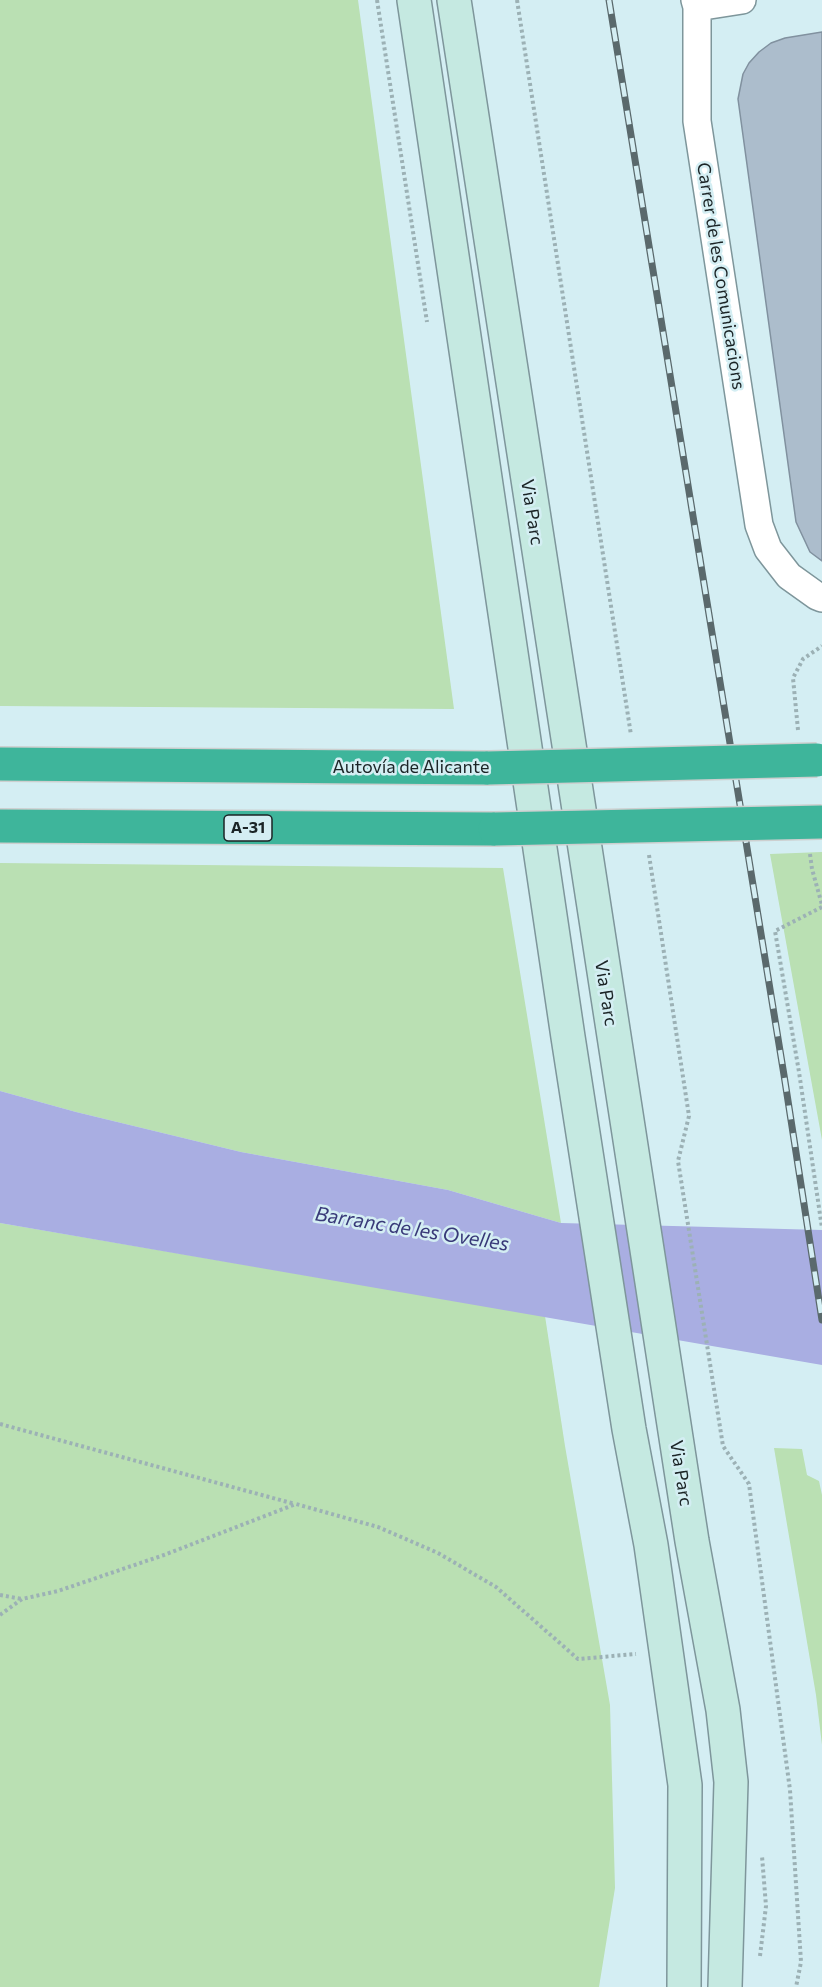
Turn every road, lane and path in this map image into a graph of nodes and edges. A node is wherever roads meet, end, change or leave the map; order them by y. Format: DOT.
graph roads {
  1 [pos="414,0"];
  2 [pos="454,0"];
  3 [pos="517,0"];
  4 [pos="742,0"];
  5 [pos="696,3"];
  6 [pos="822,598"];
  7 [pos="822,646"];
  8 [pos="796,709"];
  9 [pos="632,740"];
  10 [pos="820,760"];
  11 [pos="0,764"];
  12 [pos="822,822"];
  13 [pos="0,826"];
  14 [pos="648,846"];
  15 [pos="822,907"];
  16 [pos="822,1228"];
  17 [pos="0,1424"];
  18 [pos="296,1504"];
  19 [pos="0,1595"];
  20 [pos="22,1599"];
  21 [pos="0,1615"];
  22 [pos="636,1654"];
  23 [pos="684,1987"];
  24 [pos="726,1987"];
  25 [pos="796,1987"];
  1 -- 23 [label="main road"];
  2 -- 24 [label="main road, Via Parc"];
  3 -- 9 [label="path"];
  4 -- 5 [label="street"];
  5 -- 6 [label="street, Carrer de les Comunicacions"];
  7 -- 8 [label="path"];
  10 -- 11 [label="highway, Autovía de Alicante, bridge"];
  12 -- 13 [label="highway, A-31, bridge"];
  14 -- 25 [label="path"];
  15 -- 16 [label="path"];
  17 -- 18 [label="path"];
  18 -- 20 [label="path"];
  18 -- 22 [label="path"];
  19 -- 20 [label="path"];
  20 -- 21 [label="path"];
}
